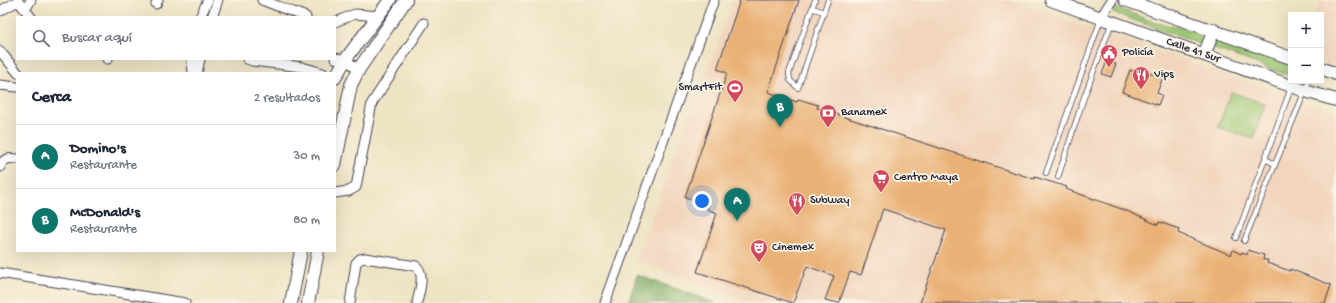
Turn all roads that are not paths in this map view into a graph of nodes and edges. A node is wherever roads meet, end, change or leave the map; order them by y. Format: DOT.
graph roads {
  1 [pos="31,0"];
  2 [pos="208,0"];
  3 [pos="218,0"];
  4 [pos="262,0"];
  5 [pos="390,0"];
  6 [pos="406,0"];
  7 [pos="714,0"];
  8 [pos="815,0"];
  9 [pos="828,0"];
  10 [pos="1051,0"];
  11 [pos="1112,0"];
  12 [pos="1125,0"];
  13 [pos="17,1"];
  14 [pos="812,8"];
  15 [pos="0,11"];
  16 [pos="824,12"];
  17 [pos="30,15"];
  18 [pos="200,16"];
  19 [pos="212,16"];
  20 [pos="303,16"];
  21 [pos="379,16"];
  22 [pos="1107,19"];
  23 [pos="336,22"];
  24 [pos="424,23"];
  25 [pos="1214,30"];
  26 [pos="0,51"];
  27 [pos="1204,55"];
  28 [pos="1288,57"];
  29 [pos="340,59"];
  30 [pos="192,60"];
  31 [pos="200,60"];
  32 [pos="250,60"];
  33 [pos="303,63"];
  34 [pos="358,69"];
  35 [pos="1324,69"];
  36 [pos="17,72"];
  37 [pos="195,72"];
  38 [pos="195,72"];
  39 [pos="321,72"];
  40 [pos="336,73"];
  41 [pos="1336,74"];
  42 [pos="336,78"];
  43 [pos="1288,81"];
  44 [pos="1293,84"];
  45 [pos="0,85"];
  46 [pos="351,85"];
  47 [pos="1307,86"];
  48 [pos="16,87"];
  49 [pos="1073,97"];
  50 [pos="1083,100"];
  51 [pos="1336,100"];
  52 [pos="16,159"];
  53 [pos="1265,159"];
  54 [pos="336,160"];
  55 [pos="1275,164"];
  56 [pos="0,167"];
  57 [pos="1046,173"];
  58 [pos="1058,177"];
  59 [pos="336,193"];
  60 [pos="1236,238"];
  61 [pos="1244,241"];
  62 [pos="301,252"];
  63 [pos="318,252"];
  64 [pos="0,273"];
  65 [pos="185,303"];
  66 [pos="291,303"];
  67 [pos="308,303"];
  68 [pos="350,303"];
  69 [pos="417,303"];
  70 [pos="605,303"];
  1 -- 17 [label="street"];
  2 -- 18 [label="street"];
  3 -- 19 [label="street"];
  4 -- 20 [label="street"];
  5 -- 21 [label="main road"];
  6 -- 34 [label="main road"];
  7 -- 70 [label="street"];
  8 -- 14 [label="lane"];
  9 -- 16 [label="lane"];
  10 -- 22 [label="main road, Calle 41 Sur"];
  11 -- 22 [label="street"];
  12 -- 25 [label="main road"];
  13 -- 15 [label="street"];
  13 -- 17 [label="street"];
  14 -- 16 [label="lane"];
  14 -- 16 [label="lane"];
  21 -- 23 [label="street"];
  21 -- 29 [label="main road"];
  22 -- 27 [label="main road, Calle 41 Sur"];
  22 -- 49 [label="lane"];
  22 -- 50 [label="lane"];
  24 -- 59 [label="street"];
  25 -- 27 [label="main road"];
  25 -- 28 [label="main road"];
  26 -- 36 [label="street"];
  27 -- 43 [label="main road, Calle 41 Sur"];
  29 -- 34 [label="street"];
  29 -- 40 [label="main road"];
  30 -- 37 [label="street"];
  31 -- 38 [label="street"];
  32 -- 33 [label="street"];
  33 -- 39 [label="street"];
  34 -- 46 [label="main road"];
  35 -- 41 [label="main road"];
  42 -- 46 [label="street"];
  44 -- 53 [label="lane"];
  45 -- 48 [label="street"];
  46 -- 54 [label="main road"];
  47 -- 51 [label="main road, Calle 41 Sur"];
  47 -- 55 [label="lane"];
  49 -- 50 [label="lane"];
  49 -- 57 [label="lane"];
  50 -- 58 [label="lane"];
  52 -- 56 [label="street"];
  53 -- 55 [label="lane"];
  53 -- 60 [label="lane"];
  55 -- 61 [label="lane"];
  62 -- 66 [label="main road"];
  63 -- 67 [label="main road"];
  64 -- 65 [label="street"];
  68 -- 69 [label="street"];
}
